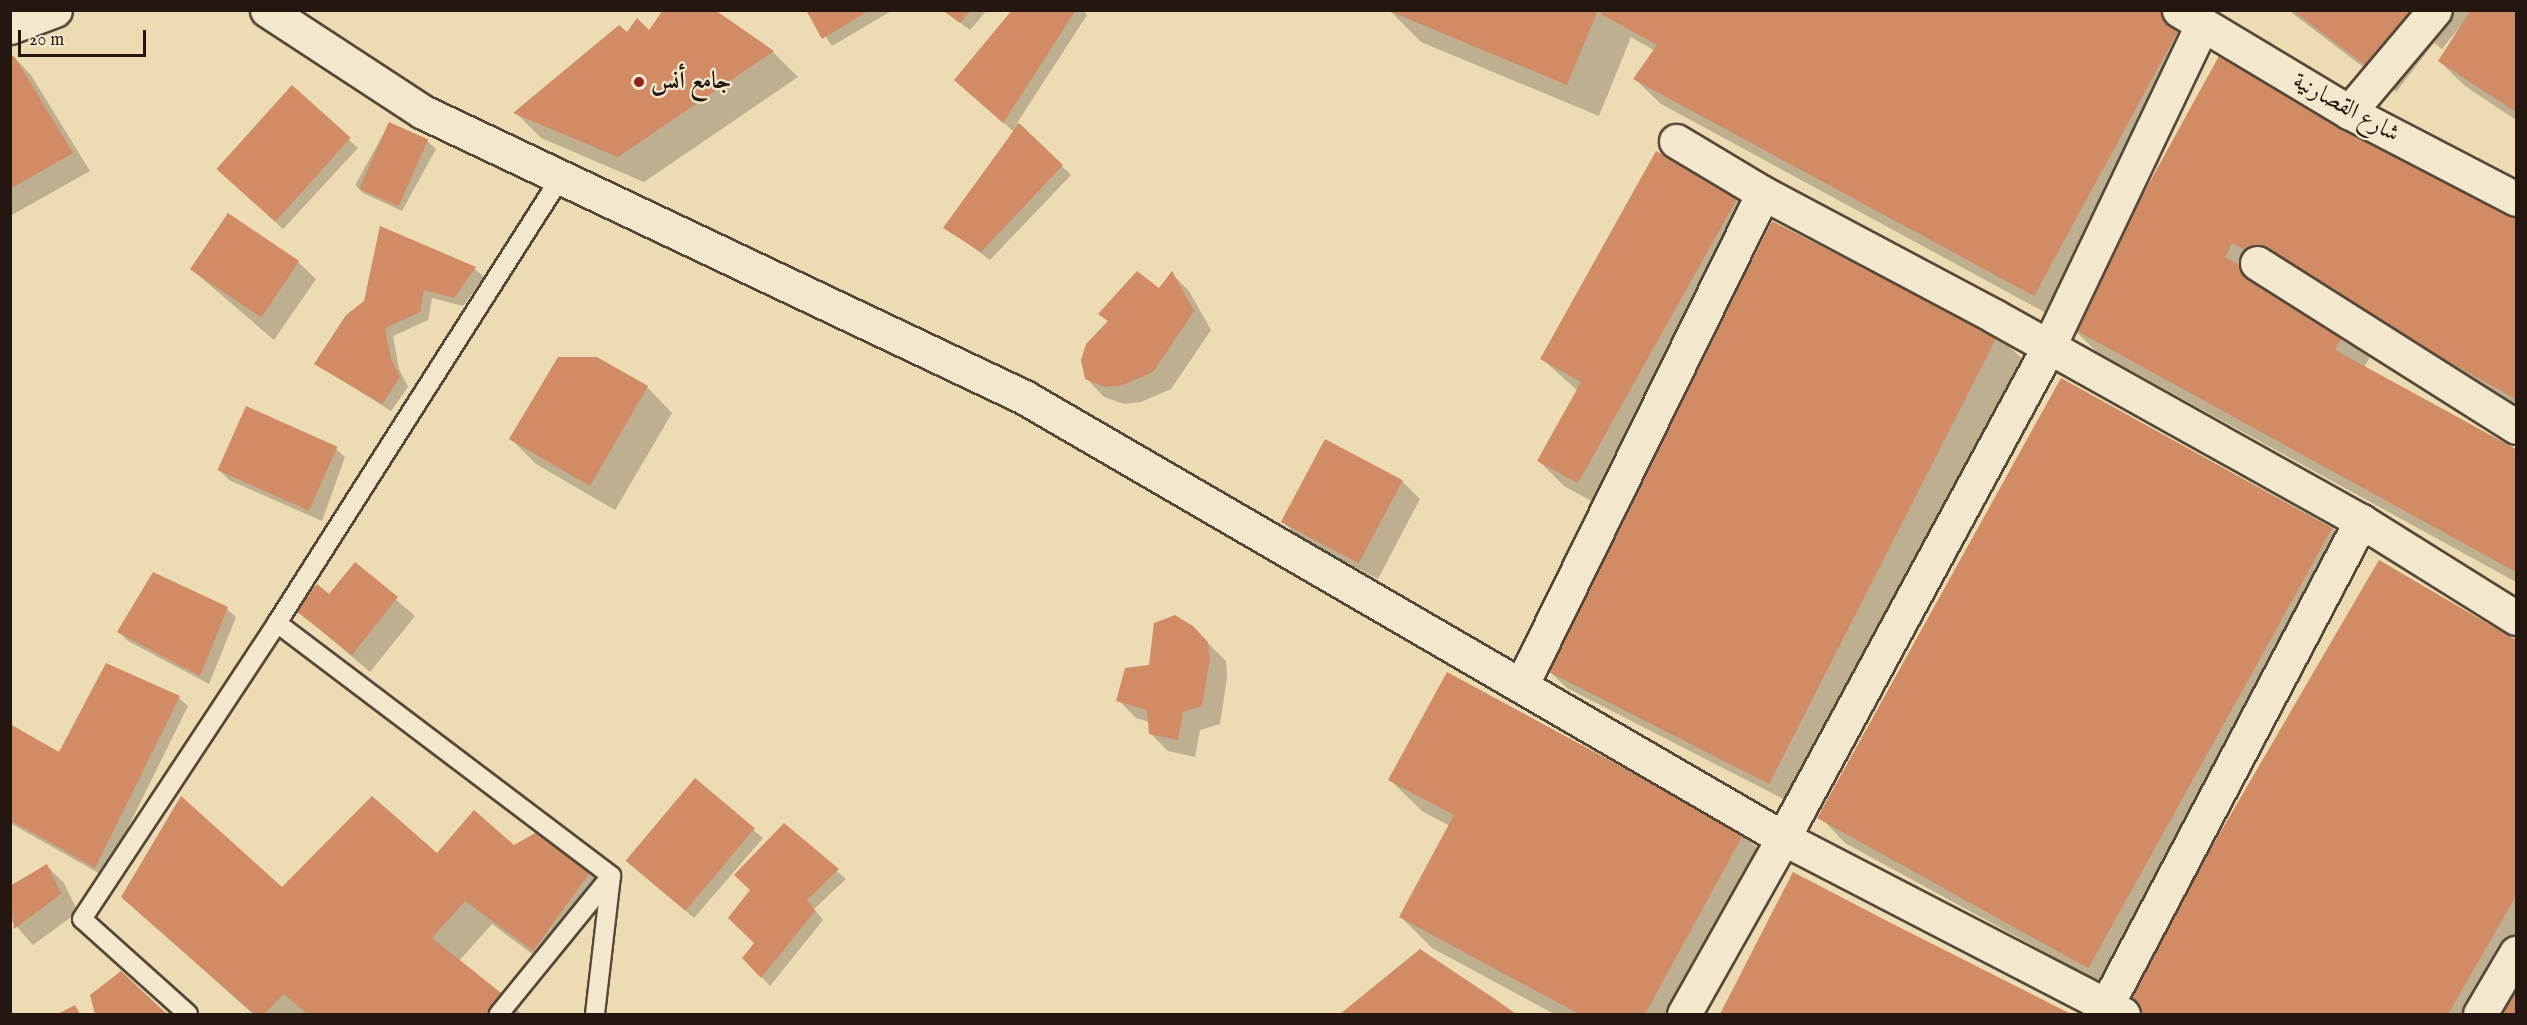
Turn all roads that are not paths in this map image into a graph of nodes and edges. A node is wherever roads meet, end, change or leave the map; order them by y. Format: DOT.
graph roads {
  1 [pos="55,10"];
  2 [pos="267,10"];
  3 [pos="2435,10"];
  4 [pos="2190,18"];
  5 [pos="11,25"];
  6 [pos="2349,112"];
  7 [pos="1676,141"];
  8 [pos="559,180"];
  9 [pos="1763,193"];
  10 [pos="2517,200"];
  11 [pos="2257,263"];
  12 [pos="2048,348"];
  13 [pos="2517,427"];
  14 [pos="2361,521"];
  15 [pos="2517,618"];
  16 [pos="277,623"];
  17 [pos="1521,686"];
  18 [pos="1783,838"];
  19 [pos="611,876"];
  20 [pos="2517,953"];
  21 [pos="2115,1009"];
  22 [pos="188,1014"];
  23 [pos="499,1014"];
  24 [pos="595,1014"];
  25 [pos="1684,1014"];
  26 [pos="2480,1014"];
  1 -- 5 [label="street"];
  2 -- 8 [label="street"];
  3 -- 6 [label="street"];
  4 -- 6 [label="street, شارع القصارنية"];
  4 -- 12 [label="street"];
  6 -- 10 [label="street, شارع القصارنية"];
  7 -- 9 [label="street"];
  8 -- 16 [label="lane"];
  8 -- 17 [label="street"];
  9 -- 12 [label="street"];
  9 -- 17 [label="street"];
  11 -- 13 [label="street"];
  12 -- 14 [label="street"];
  12 -- 18 [label="street"];
  14 -- 15 [label="street"];
  14 -- 21 [label="street"];
  16 -- 19 [label="lane"];
  16 -- 22 [label="lane"];
  17 -- 18 [label="street"];
  18 -- 21 [label="street"];
  18 -- 25 [label="street"];
  19 -- 23 [label="lane"];
  19 -- 24 [label="lane"];
  20 -- 26 [label="street"];
}
